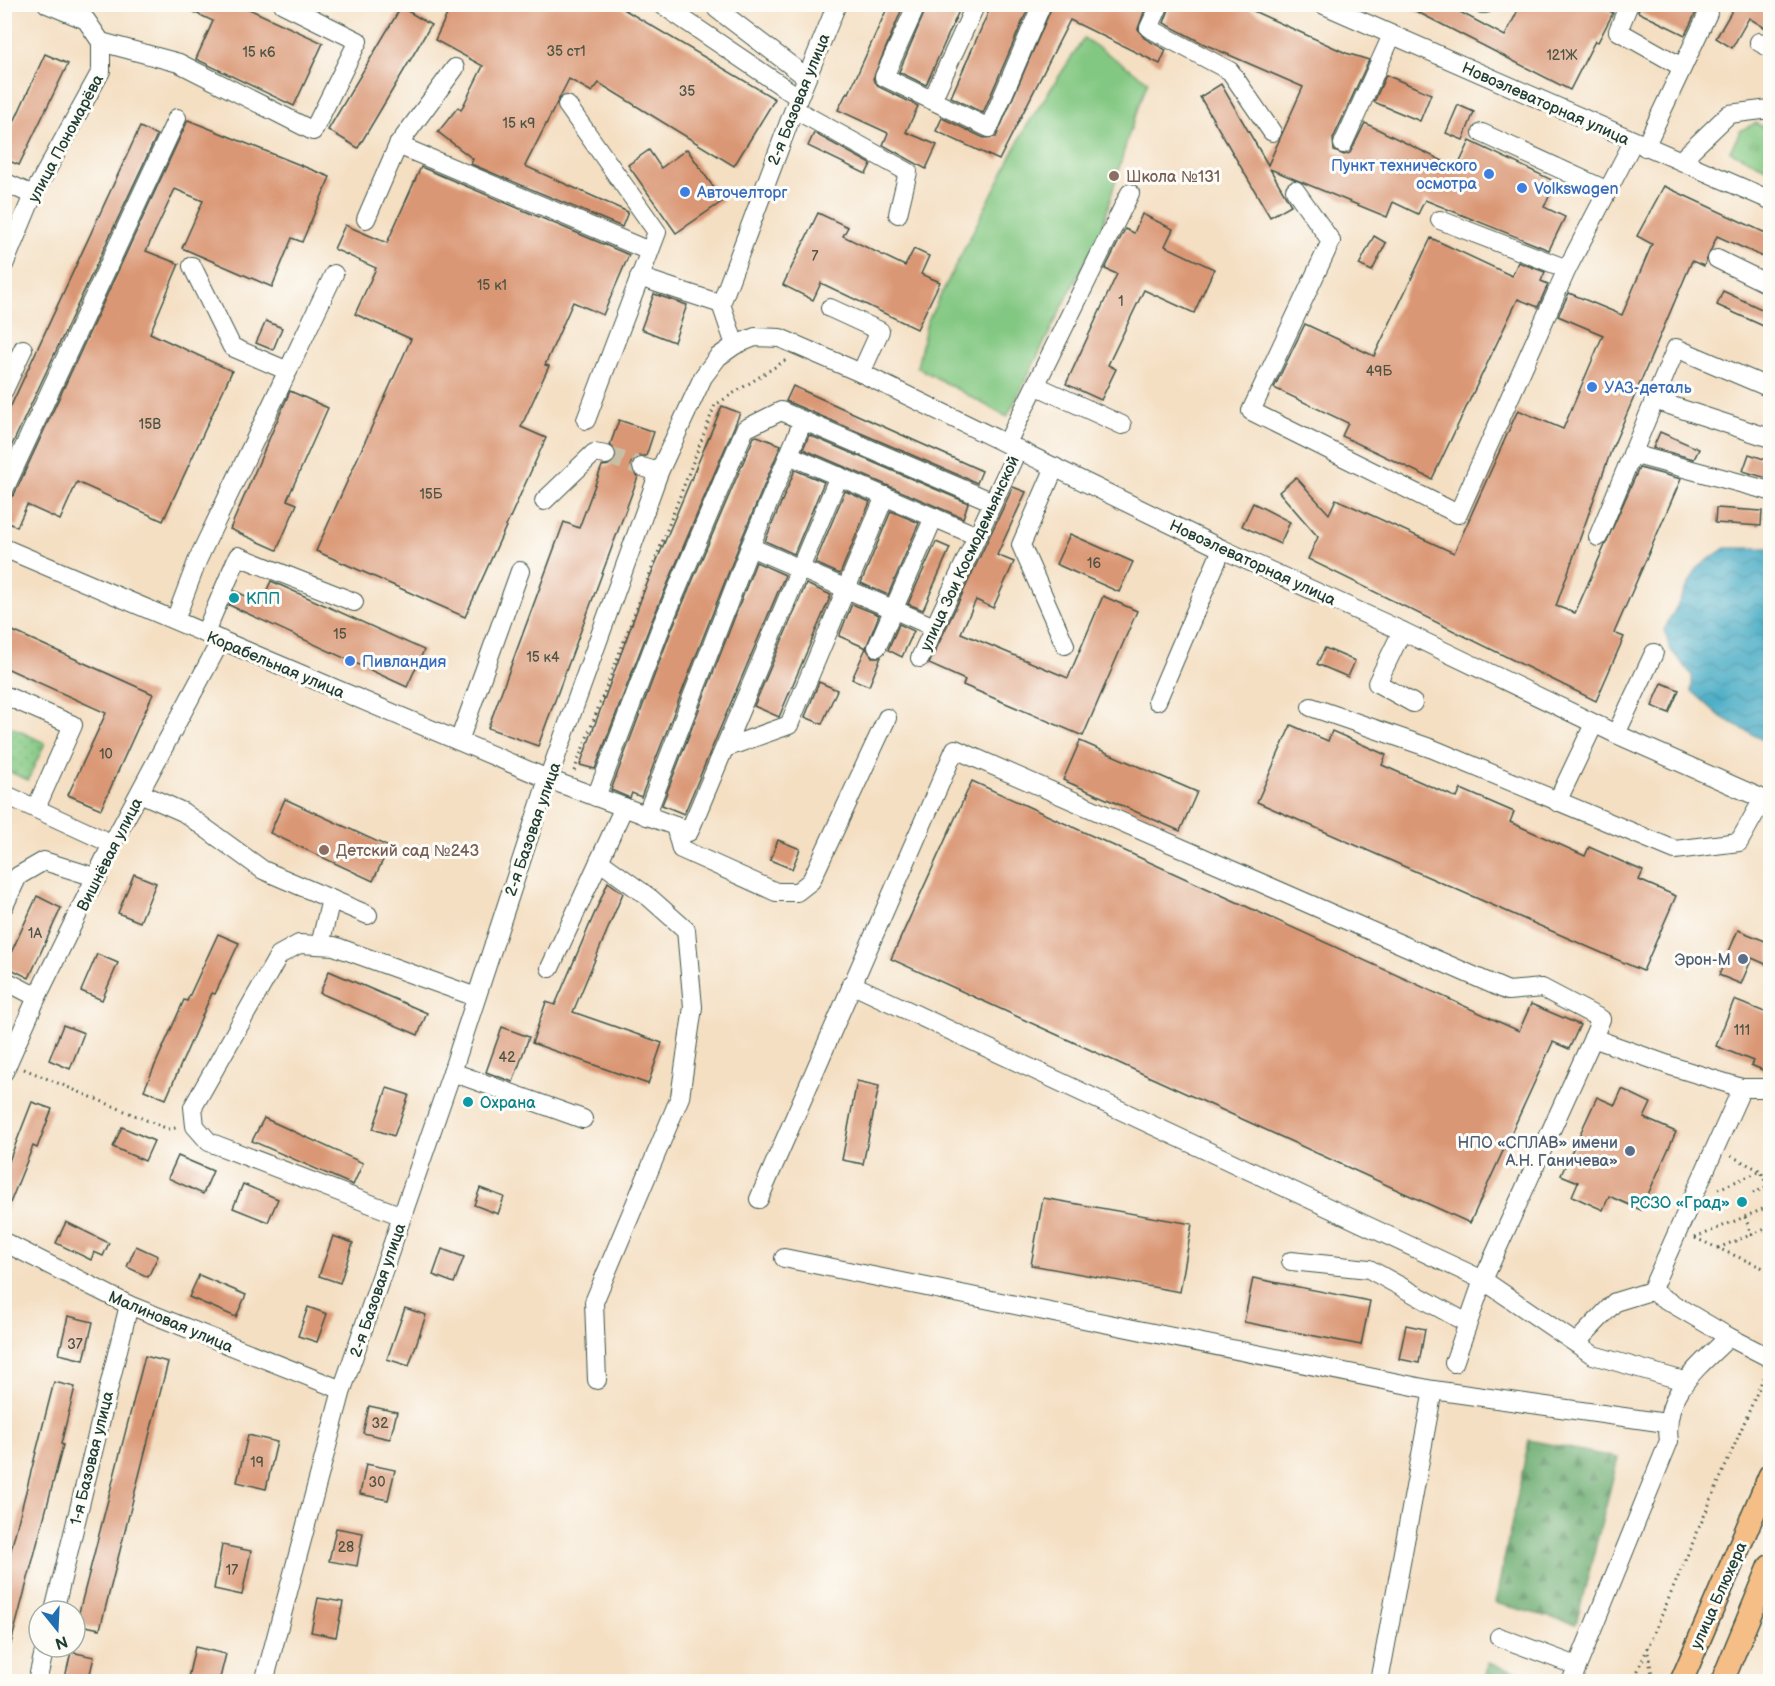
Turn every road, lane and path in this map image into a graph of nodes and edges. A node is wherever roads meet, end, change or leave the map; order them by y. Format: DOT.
graph roads {
  1 [pos="47,4"];
  2 [pos="283,4"];
  3 [pos="661,4"];
  4 [pos="718,4"];
  5 [pos="837,4"];
  6 [pos="917,4"];
  7 [pos="976,4"];
  8 [pos="1042,4"];
  9 [pos="1160,4"];
  10 [pos="1322,4"];
  11 [pos="1481,4"];
  12 [pos="1486,4"];
  13 [pos="1629,4"];
  14 [pos="1708,4"];
  15 [pos="1392,36"];
  16 [pos="101,42"];
  17 [pos="1682,67"];
  18 [pos="455,68"];
  19 [pos="807,77"];
  20 [pos="932,100"];
  21 [pos="796,103"];
  22 [pos="567,105"];
  23 [pos="1770,109"];
  24 [pos="177,118"];
  25 [pos="1272,132"];
  26 [pos="1482,133"];
  27 [pos="1344,144"];
  28 [pos="1639,144"];
  29 [pos="398,145"];
  30 [pos="1681,160"];
  31 [pos="4,182"];
  32 [pos="1295,190"];
  33 [pos="1608,191"];
  34 [pos="1130,193"];
  35 [pos="33,195"];
  36 [pos="1770,200"];
  37 [pos="898,214"];
  38 [pos="366,219"];
  39 [pos="1440,220"];
  40 [pos="649,250"];
  41 [pos="1717,260"];
  42 [pos="4,266"];
  43 [pos="192,266"];
  44 [pos="1567,269"];
  45 [pos="334,274"];
  46 [pos="639,277"];
  47 [pos="1770,285"];
  48 [pos="721,304"];
  49 [pos="830,308"];
  50 [pos="735,345"];
  51 [pos="22,349"];
  52 [pos="788,358"];
  53 [pos="288,371"];
  54 [pos="861,373"];
  55 [pos="1036,386"];
  56 [pos="1770,388"];
  57 [pos="4,390"];
  58 [pos="1654,400"];
  59 [pos="586,420"];
  60 [pos="803,420"];
  61 [pos="1122,425"];
  62 [pos="1770,438"];
  63 [pos="1013,446"];
  64 [pos="1632,454"];
  65 [pos="606,455"];
  66 [pos="789,455"];
  67 [pos="1055,467"];
  68 [pos="839,476"];
  69 [pos="4,490"];
  70 [pos="1770,491"];
  71 [pos="885,496"];
  72 [pos="544,501"];
  73 [pos="993,502"];
  74 [pos="934,517"];
  75 [pos="977,536"];
  76 [pos="1598,537"];
  77 [pos="4,548"];
  78 [pos="750,548"];
  79 [pos="1222,549"];
  80 [pos="800,569"];
  81 [pos="520,571"];
  82 [pos="845,588"];
  83 [pos="354,602"];
  84 [pos="894,609"];
  85 [pos="175,621"];
  86 [pos="934,627"];
  87 [pos="1402,631"];
  88 [pos="213,637"];
  89 [pos="1065,645"];
  90 [pos="877,647"];
  91 [pos="1654,653"];
  92 [pos="920,658"];
  93 [pos="4,695"];
  94 [pos="1157,701"];
  95 [pos="1413,703"];
  96 [pos="1311,707"];
  97 [pos="887,718"];
  98 [pos="1594,724"];
  99 [pos="1616,734"];
  100 [pos="459,741"];
  101 [pos="725,748"];
  102 [pos="572,775"];
  103 [pos="548,779"];
  104 [pos="140,793"];
  105 [pos="4,794"];
  106 [pos="596,797"];
  107 [pos="1767,801"];
  108 [pos="1557,802"];
  109 [pos="624,807"];
  110 [pos="36,808"];
  111 [pos="646,816"];
  112 [pos="675,826"];
  113 [pos="112,844"];
  114 [pos="599,861"];
  115 [pos="98,878"];
  116 [pos="331,899"];
  117 [pos="4,906"];
  118 [pos="368,915"];
  119 [pos="320,945"];
  120 [pos="550,968"];
  121 [pos="4,980"];
  122 [pos="851,984"];
  123 [pos="476,997"];
  124 [pos="37,998"];
  125 [pos="1593,1038"];
  126 [pos="6,1065"];
  127 [pos="452,1072"];
  128 [pos="1742,1088"];
  129 [pos="1770,1088"];
  130 [pos="583,1119"];
  131 [pos="195,1126"];
  132 [pos="1715,1148"];
  133 [pos="1761,1171"];
  134 [pos="1767,1187"];
  135 [pos="1711,1191"];
  136 [pos="1753,1193"];
  137 [pos="1770,1194"];
  138 [pos="759,1199"];
  139 [pos="1770,1206"];
  140 [pos="402,1216"];
  141 [pos="1745,1217"];
  142 [pos="1770,1227"];
  143 [pos="1677,1230"];
  144 [pos="1752,1235"];
  145 [pos="1695,1238"];
  146 [pos="4,1242"];
  147 [pos="1718,1248"];
  148 [pos="784,1258"];
  149 [pos="1292,1261"];
  150 [pos="1770,1271"];
  151 [pos="1483,1280"];
  152 [pos="1652,1291"];
  153 [pos="129,1305"];
  154 [pos="1467,1323"];
  155 [pos="1729,1337"];
  156 [pos="1576,1343"];
  157 [pos="1454,1363"];
  158 [pos="1768,1365"];
  159 [pos="597,1380"];
  160 [pos="1684,1381"];
  161 [pos="342,1390"];
  162 [pos="1433,1390"];
  163 [pos="1666,1423"];
  164 [pos="1770,1475"];
  165 [pos="1770,1570"];
  166 [pos="57,1599"];
  167 [pos="1499,1637"];
  168 [pos="1647,1645"];
  169 [pos="42,1659"];
  170 [pos="1574,1674"];
  171 [pos="36,1682"];
  172 [pos="264,1682"];
  173 [pos="1379,1682"];
  174 [pos="1633,1682"];
  175 [pos="1650,1682"];
  176 [pos="1680,1682"];
  177 [pos="1722,1682"];
  1 -- 16 [label="street"];
  2 -- 16 [label="street"];
  3 -- 21 [label="street"];
  4 -- 19 [label="street"];
  5 -- 19 [label="street, 2-я Базовая улица"];
  6 -- 20 [label="street"];
  7 -- 20 [label="street"];
  8 -- 20 [label="street"];
  9 -- 25 [label="street"];
  10 -- 15 [label="street, Новоэлеваторная улица"];
  11 -- 12 [label="street"];
  13 -- 17 [label="street"];
  14 -- 17 [label="street"];
  15 -- 27 [label="street"];
  15 -- 28 [label="street, Новоэлеваторная улица"];
  16 -- 35 [label="street, улица Пономарёва"];
  17 -- 28 [label="street"];
  18 -- 29 [label="street"];
  19 -- 21 [label="street, 2-я Базовая улица"];
  21 -- 37 [label="street"];
  21 -- 48 [label="street, 2-я Базовая улица"];
  22 -- 40 [label="street"];
  23 -- 30 [label="street"];
  24 -- 69 [label="street"];
  26 -- 33 [label="street"];
  28 -- 30 [label="street, Новоэлеваторная улица"];
  28 -- 33 [label="street"];
  29 -- 38 [label="street"];
  29 -- 40 [label="street"];
  30 -- 36 [label="street, Новоэлеваторная улица"];
  31 -- 35 [label="street"];
  32 -- 44 [label="street"];
  33 -- 44 [label="street"];
  34 -- 55 [label="street, улица Зои Космодемьянской"];
  35 -- 42 [label="street, улица Пономарёва"];
  39 -- 44 [label="street"];
  40 -- 46 [label="street"];
  41 -- 47 [label="street"];
  43 -- 53 [label="street"];
  45 -- 53 [label="street"];
  46 -- 48 [label="street"];
  46 -- 59 [label="street"];
  48 -- 50 [label="street"];
  49 -- 54 [label="street"];
  50 -- 54 [label="street, Новоэлеваторная улица"];
  50 -- 103 [label="street, 2-я Базовая улица"];
  51 -- 57 [label="street"];
  52 -- 102 [label="path"];
  53 -- 85 [label="street"];
  54 -- 63 [label="street, Новоэлеваторная улица"];
  55 -- 61 [label="street"];
  55 -- 63 [label="street, улица Зои Космодемьянской"];
  56 -- 58 [label="street"];
  58 -- 62 [label="street"];
  58 -- 64 [label="street"];
  60 -- 66 [label="street"];
  60 -- 73 [label="street"];
  60 -- 106 [label="street"];
  63 -- 67 [label="street, Новоэлеваторная улица"];
  63 -- 73 [label="street, улица Зои Космодемьянской"];
  64 -- 70 [label="street"];
  64 -- 76 [label="street"];
  65 -- 72 [label="street"];
  66 -- 68 [label="street"];
  66 -- 78 [label="street"];
  67 -- 79 [label="street, Новоэлеваторная улица"];
  67 -- 89 [label="street"];
  68 -- 71 [label="street"];
  68 -- 80 [label="street"];
  71 -- 74 [label="street"];
  71 -- 82 [label="street"];
  73 -- 75 [label="street, улица Зои Космодемьянской"];
  74 -- 75 [label="street"];
  74 -- 84 [label="street"];
  75 -- 86 [label="street, улица Зои Космодемьянской"];
  77 -- 85 [label="street, Корабельная улица"];
  78 -- 80 [label="street"];
  78 -- 111 [label="street"];
  79 -- 87 [label="street, Новоэлеваторная улица"];
  79 -- 94 [label="street"];
  80 -- 82 [label="street"];
  80 -- 101 [label="street"];
  81 -- 100 [label="street"];
  82 -- 84 [label="street"];
  82 -- 101 [label="street"];
  83 -- 88 [label="street, Вишнёвая улица"];
  84 -- 86 [label="street"];
  84 -- 90 [label="street"];
  85 -- 88 [label="street, Корабельная улица"];
  86 -- 92 [label="street, улица Зои Космодемьянской"];
  87 -- 95 [label="street"];
  87 -- 98 [label="street, Новоэлеваторная улица"];
  88 -- 100 [label="street, Корабельная улица"];
  88 -- 104 [label="street, Вишнёвая улица"];
  91 -- 99 [label="street"];
  93 -- 110 [label="street"];
  96 -- 108 [label="street"];
  97 -- 112 [label="street"];
  98 -- 99 [label="street, Новоэлеваторная улица"];
  98 -- 108 [label="street"];
  99 -- 107 [label="street, Новоэлеваторная улица"];
  100 -- 103 [label="street, Корабельная улица"];
  101 -- 112 [label="street"];
  103 -- 106 [label="street"];
  103 -- 123 [label="street, 2-я Базовая улица"];
  104 -- 113 [label="street, Вишнёвая улица"];
  104 -- 116 [label="street"];
  105 -- 110 [label="street"];
  106 -- 109 [label="street"];
  107 -- 108 [label="street"];
  109 -- 111 [label="street"];
  109 -- 114 [label="street"];
  110 -- 113 [label="street"];
  111 -- 112 [label="street"];
  113 -- 115 [label="street, Вишнёвая улица"];
  114 -- 120 [label="street"];
  114 -- 159 [label="street"];
  115 -- 117 [label="street"];
  115 -- 124 [label="street, Вишнёвая улица"];
  116 -- 118 [label="street"];
  116 -- 119 [label="street"];
  119 -- 123 [label="street"];
  119 -- 131 [label="street"];
  121 -- 124 [label="street"];
  122 -- 125 [label="street"];
  122 -- 138 [label="street"];
  122 -- 151 [label="street"];
  123 -- 127 [label="street, 2-я Базовая улица"];
  124 -- 126 [label="street, Вишнёвая улица"];
  125 -- 128 [label="street"];
  125 -- 151 [label="street"];
  126 -- 131 [label="path"];
  127 -- 130 [label="street"];
  127 -- 140 [label="street, 2-я Базовая улица"];
  128 -- 129 [label="street"];
  128 -- 132 [label="street"];
  131 -- 140 [label="street"];
  132 -- 133 [label="path"];
  132 -- 143 [label="street"];
  133 -- 134 [label="path"];
  133 -- 135 [label="path"];
  134 -- 136 [label="path"];
  134 -- 137 [label="path"];
  139 -- 141 [label="path"];
  140 -- 161 [label="street, 2-я Базовая улица"];
  141 -- 144 [label="path"];
  141 -- 145 [label="path"];
  142 -- 144 [label="path"];
  143 -- 145 [label="path"];
  143 -- 152 [label="street"];
  144 -- 147 [label="path"];
  145 -- 147 [label="path"];
  146 -- 153 [label="street, Малиновая улица"];
  147 -- 150 [label="path"];
  148 -- 162 [label="street"];
  149 -- 154 [label="street"];
  151 -- 154 [label="street"];
  151 -- 156 [label="street"];
  152 -- 155 [label="street"];
  152 -- 156 [label="street"];
  153 -- 161 [label="street, Малиновая улица"];
  153 -- 166 [label="street, 1-я Базовая улица"];
  154 -- 157 [label="street"];
  155 -- 158 [label="street"];
  155 -- 160 [label="street"];
  156 -- 160 [label="street"];
  158 -- 168 [label="path"];
  160 -- 163 [label="street"];
  161 -- 172 [label="street, 2-я Базовая улица"];
  162 -- 163 [label="street"];
  162 -- 173 [label="street"];
  163 -- 170 [label="street"];
  164 -- 176 [label="main road, улица Блюхера"];
  165 -- 177 [label="main road"];
  167 -- 170 [label="street"];
  168 -- 174 [label="path"];
  168 -- 175 [label="path"];
  169 -- 171 [label="street"];
}
